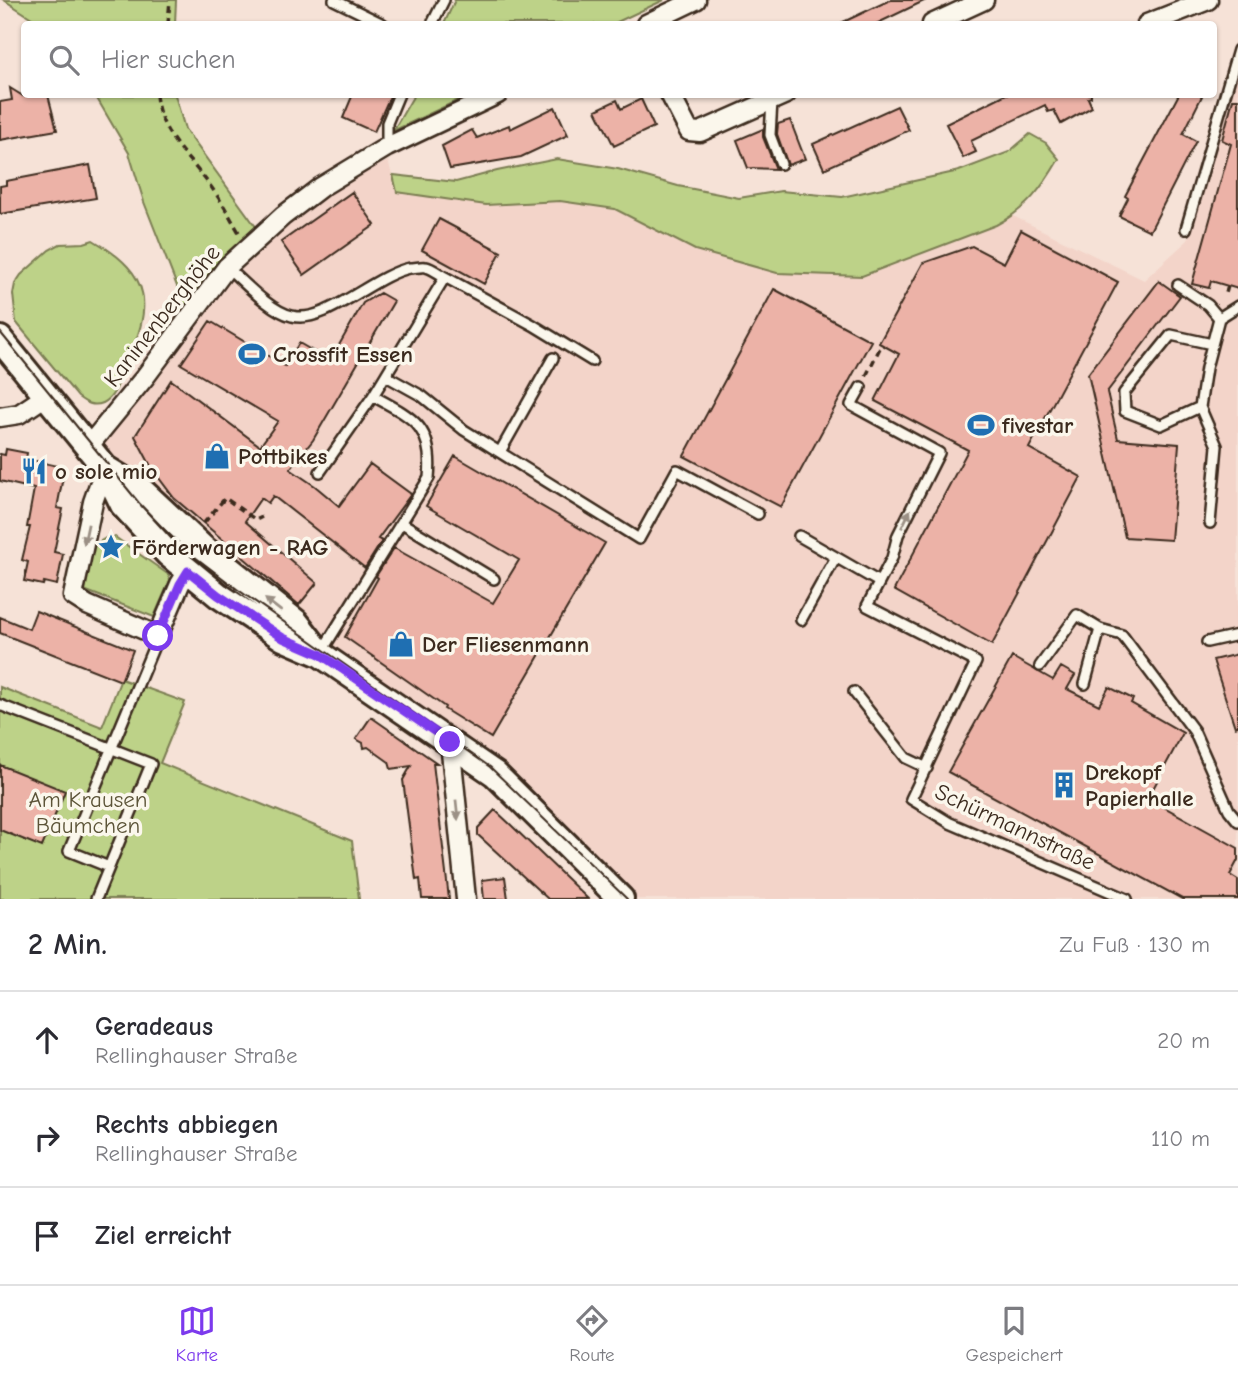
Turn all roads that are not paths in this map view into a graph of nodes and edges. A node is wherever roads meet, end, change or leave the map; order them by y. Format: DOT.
graph roads {
  1 [pos="334,0"];
  2 [pos="444,0"];
  3 [pos="696,0"];
  4 [pos="984,0"];
  5 [pos="1208,0"];
  6 [pos="377,21"];
  7 [pos="434,21"];
  8 [pos="652,21"];
  9 [pos="938,21"];
  10 [pos="1155,21"];
  11 [pos="1238,50"];
  12 [pos="397,98"];
  13 [pos="490,98"];
  14 [pos="672,98"];
  15 [pos="779,98"];
  16 [pos="387,147"];
  17 [pos="781,164"];
  18 [pos="1186,229"];
  19 [pos="227,267"];
  20 [pos="445,277"];
  21 [pos="1178,285"];
  22 [pos="1238,306"];
  23 [pos="1219,318"];
  24 [pos="0,339"];
  25 [pos="1212,344"];
  26 [pos="553,358"];
  27 [pos="592,361"];
  28 [pos="386,376"];
  29 [pos="861,387"];
  30 [pos="46,396"];
  31 [pos="373,396"];
  32 [pos="1200,407"];
  33 [pos="0,417"];
  34 [pos="87,448"];
  35 [pos="500,452"];
  36 [pos="105,468"];
  37 [pos="320,472"];
  38 [pos="758,514"];
  39 [pos="402,523"];
  40 [pos="1210,523"];
  41 [pos="799,536"];
  42 [pos="835,559"];
  43 [pos="188,571"];
  44 [pos="494,579"];
  45 [pos="879,582"];
  46 [pos="801,620"];
  47 [pos="1100,629"];
  48 [pos="1238,635"];
  49 [pos="158,636"];
  50 [pos="1207,642"];
  51 [pos="320,654"];
  52 [pos="1040,666"];
  53 [pos="1086,684"];
  54 [pos="855,692"];
  55 [pos="0,705"];
  56 [pos="450,742"];
  57 [pos="112,749"];
  58 [pos="927,768"];
  59 [pos="1238,821"];
  60 [pos="109,867"];
  61 [pos="96,899"];
  62 [pos="466,899"];
  63 [pos="621,899"];
  64 [pos="1127,899"];
  1 -- 6 [label="lane"];
  2 -- 7 [label="lane"];
  3 -- 8 [label="street"];
  4 -- 9 [label="street"];
  5 -- 10 [label="street"];
  11 -- 18 [label="lane"];
  12 -- 16 [label="lane"];
  13 -- 16 [label="street, Kaninenberghöhe"];
  14 -- 15 [label="street"];
  15 -- 17 [label="lane"];
  16 -- 19 [label="street, Kaninenberghöhe"];
  19 -- 20 [label="lane"];
  19 -- 34 [label="street, Kaninenberghöhe"];
  20 -- 27 [label="lane"];
  20 -- 28 [label="lane"];
  21 -- 23 [label="lane"];
  22 -- 23 [label="lane"];
  23 -- 25 [label="lane"];
  24 -- 30 [label="main road"];
  25 -- 32 [label="lane"];
  25 -- 32 [label="lane"];
  26 -- 35 [label="lane"];
  28 -- 31 [label="lane"];
  28 -- 35 [label="lane"];
  45 -- 29 [label="lane, one-way"];
  30 -- 33 [label="street"];
  30 -- 34 [label="main road"];
  31 -- 37 [label="lane"];
  31 -- 39 [label="lane"];
  32 -- 40 [label="lane"];
  34 -- 36 [label="main road"];
  35 -- 38 [label="lane"];
  36 -- 43 [label="main road"];
  36 -- 49 [label="street, one-way"];
  51 -- 36 [label="main road, one-way"];
  39 -- 44 [label="lane"];
  39 -- 51 [label="lane"];
  41 -- 42 [label="lane"];
  42 -- 45 [label="lane"];
  42 -- 46 [label="lane"];
  43 -- 49 [label="street"];
  43 -- 51 [label="main road"];
  45 -- 58 [label="lane, Schürmannstraße"];
  47 -- 52 [label="lane"];
  47 -- 53 [label="lane"];
  47 -- 59 [label="lane"];
  48 -- 50 [label="lane"];
  49 -- 57 [label="lane"];
  51 -- 56 [label="main road"];
  54 -- 58 [label="lane"];
  55 -- 57 [label="lane"];
  56 -- 62 [label="street, one-way"];
  56 -- 63 [label="main road"];
  57 -- 60 [label="lane"];
  57 -- 60 [label="lane"];
  58 -- 64 [label="lane, Schürmannstraße"];
  60 -- 61 [label="lane"];
}
